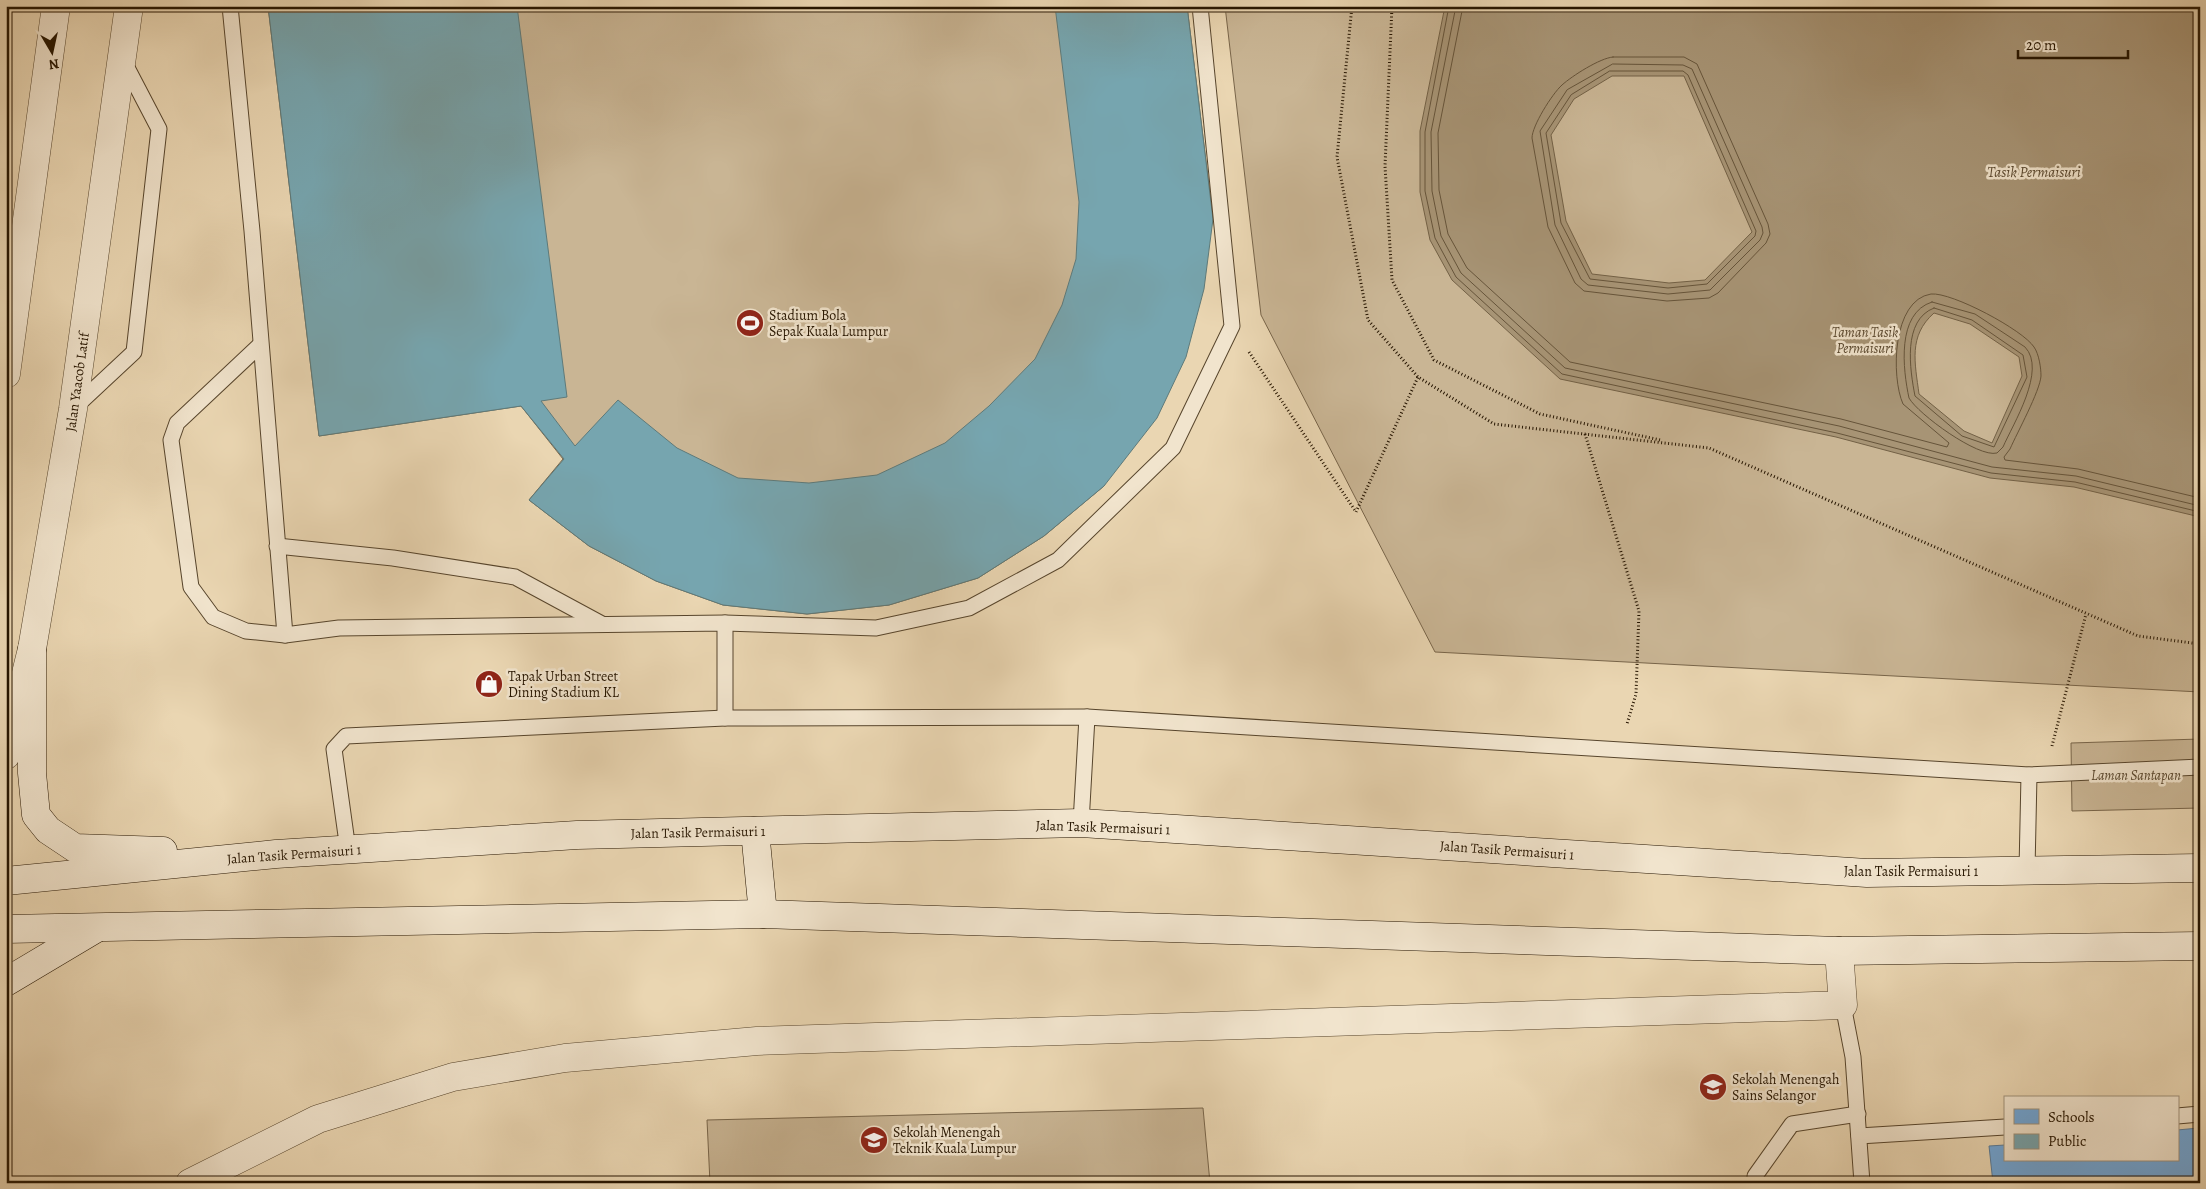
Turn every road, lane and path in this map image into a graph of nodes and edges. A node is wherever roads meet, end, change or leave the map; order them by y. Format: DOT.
graph roads {
  1 [pos="56,6"];
  2 [pos="129,6"];
  3 [pos="230,6"];
  4 [pos="1200,6"];
  5 [pos="1352,6"];
  6 [pos="1392,6"];
  7 [pos="123,60"];
  8 [pos="1232,326"];
  9 [pos="260,345"];
  10 [pos="6,374"];
  11 [pos="1418,377"];
  12 [pos="73,409"];
  13 [pos="1585,434"];
  14 [pos="1677,444"];
  15 [pos="277,546"];
  16 [pos="2086,614"];
  17 [pos="725,623"];
  18 [pos="604,625"];
  19 [pos="285,635"];
  20 [pos="2200,644"];
  21 [pos="32,649"];
  22 [pos="2058,716"];
  23 [pos="1087,717"];
  24 [pos="725,718"];
  25 [pos="1619,749"];
  26 [pos="6,755"];
  27 [pos="2200,767"];
  28 [pos="2029,774"];
  29 [pos="1081,824"];
  30 [pos="755,831"];
  31 [pos="348,850"];
  32 [pos="276,854"];
  33 [pos="2200,868"];
  34 [pos="2027,870"];
  35 [pos="6,881"];
  36 [pos="763,914"];
  37 [pos="96,928"];
  38 [pos="6,929"];
  39 [pos="2200,946"];
  40 [pos="1840,951"];
  41 [pos="6,982"];
  42 [pos="1842,1005"];
  43 [pos="1858,1114"];
  44 [pos="2200,1114"];
  45 [pos="2178,1116"];
  46 [pos="2004,1127"];
  47 [pos="1859,1136"];
  48 [pos="190,1183"];
  49 [pos="1755,1183"];
  50 [pos="1862,1183"];
  1 -- 10 [label="main road"];
  2 -- 7 [label="main road, Jalan Yaacob Latif"];
  3 -- 9 [label="lane"];
  4 -- 8 [label="lane"];
  5 -- 11 [label="path"];
  6 -- 14 [label="path"];
  7 -- 12 [label="main road, Jalan Yaacob Latif"];
  7 -- 12 [label="lane"];
  8 -- 11 [label="path"];
  8 -- 17 [label="lane"];
  9 -- 15 [label="lane"];
  9 -- 19 [label="lane"];
  11 -- 13 [label="path"];
  12 -- 21 [label="main road, Jalan Yaacob Latif"];
  13 -- 14 [label="path"];
  13 -- 25 [label="path"];
  14 -- 16 [label="path"];
  15 -- 18 [label="lane"];
  15 -- 19 [label="lane"];
  16 -- 20 [label="path"];
  16 -- 22 [label="path"];
  17 -- 18 [label="lane"];
  17 -- 24 [label="lane"];
  18 -- 19 [label="lane"];
  21 -- 26 [label="main road, Jalan Yaacob Latif"];
  21 -- 32 [label="main road"];
  23 -- 24 [label="lane"];
  23 -- 25 [label="lane"];
  23 -- 29 [label="lane"];
  24 -- 31 [label="lane"];
  25 -- 28 [label="lane"];
  27 -- 28 [label="lane"];
  28 -- 34 [label="lane"];
  29 -- 30 [label="main road, Jalan Tasik Permaisuri 1"];
  29 -- 34 [label="main road, Jalan Tasik Permaisuri 1"];
  30 -- 31 [label="main road, Jalan Tasik Permaisuri 1"];
  30 -- 36 [label="main road"];
  31 -- 32 [label="main road, Jalan Tasik Permaisuri 1"];
  32 -- 35 [label="main road, Jalan Tasik Permaisuri 1"];
  33 -- 34 [label="main road, Jalan Tasik Permaisuri 1"];
  36 -- 37 [label="main road"];
  36 -- 40 [label="main road"];
  37 -- 38 [label="main road"];
  37 -- 41 [label="main road"];
  39 -- 40 [label="main road"];
  40 -- 42 [label="main road"];
  42 -- 43 [label="lane"];
  42 -- 48 [label="main road"];
  43 -- 47 [label="lane"];
  43 -- 49 [label="lane"];
  44 -- 45 [label="lane"];
  46 -- 47 [label="lane"];
  47 -- 50 [label="lane"];
}
